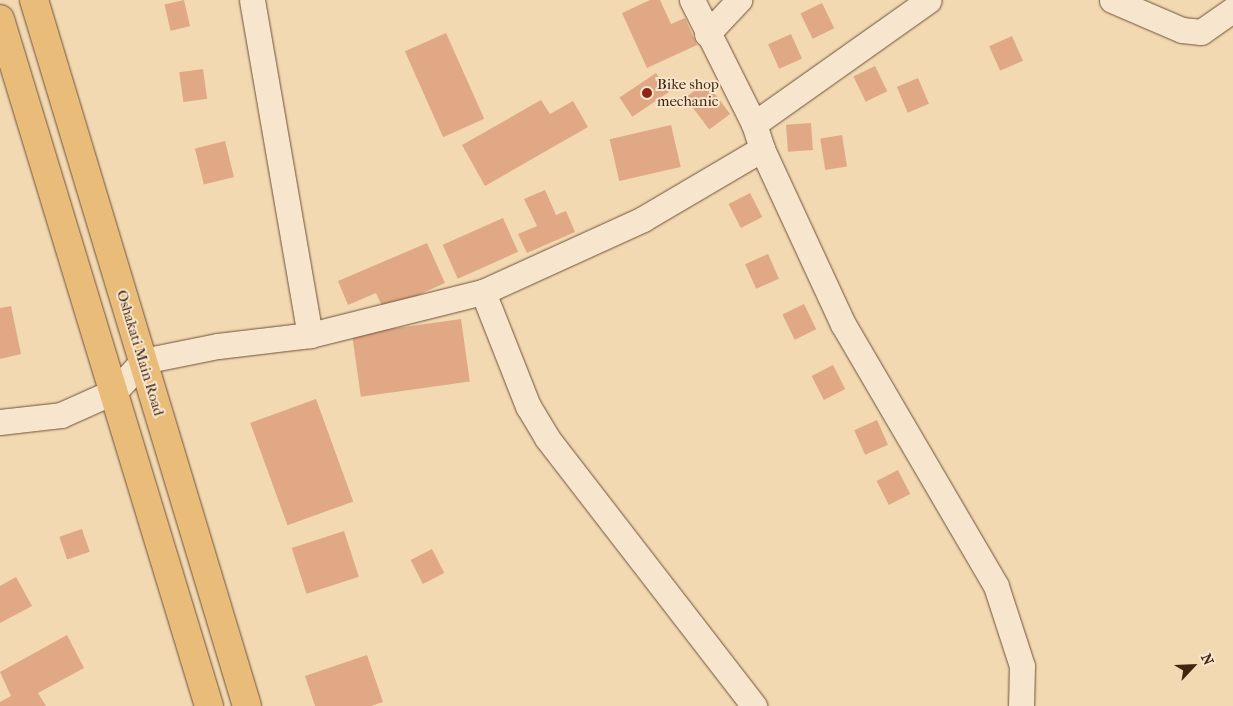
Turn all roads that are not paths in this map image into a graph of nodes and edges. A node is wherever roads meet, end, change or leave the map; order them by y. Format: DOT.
graph roads {
  1 [pos="34,0"];
  2 [pos="252,0"];
  3 [pos="692,0"];
  4 [pos="739,0"];
  5 [pos="929,0"];
  6 [pos="1112,0"];
  7 [pos="1233,10"];
  8 [pos="0,19"];
  9 [pos="707,34"];
  10 [pos="754,124"];
  11 [pos="762,149"];
  12 [pos="483,292"];
  13 [pos="310,335"];
  14 [pos="143,362"];
  15 [pos="115,391"];
  16 [pos="0,422"];
  17 [pos="209,706"];
  18 [pos="247,706"];
  19 [pos="754,706"];
  20 [pos="1021,706"];
  1 -- 14 [label="main road, Oshakati Main Road"];
  2 -- 13 [label="street"];
  3 -- 9 [label="street"];
  4 -- 9 [label="street"];
  5 -- 10 [label="street"];
  6 -- 7 [label="street"];
  8 -- 15 [label="main road"];
  9 -- 10 [label="street"];
  10 -- 11 [label="street"];
  11 -- 12 [label="street"];
  11 -- 20 [label="street"];
  12 -- 13 [label="street"];
  12 -- 19 [label="street"];
  13 -- 14 [label="street"];
  14 -- 15 [label="street"];
  14 -- 18 [label="main road, Oshakati Main Road"];
  15 -- 16 [label="street"];
  15 -- 17 [label="main road"];
}
